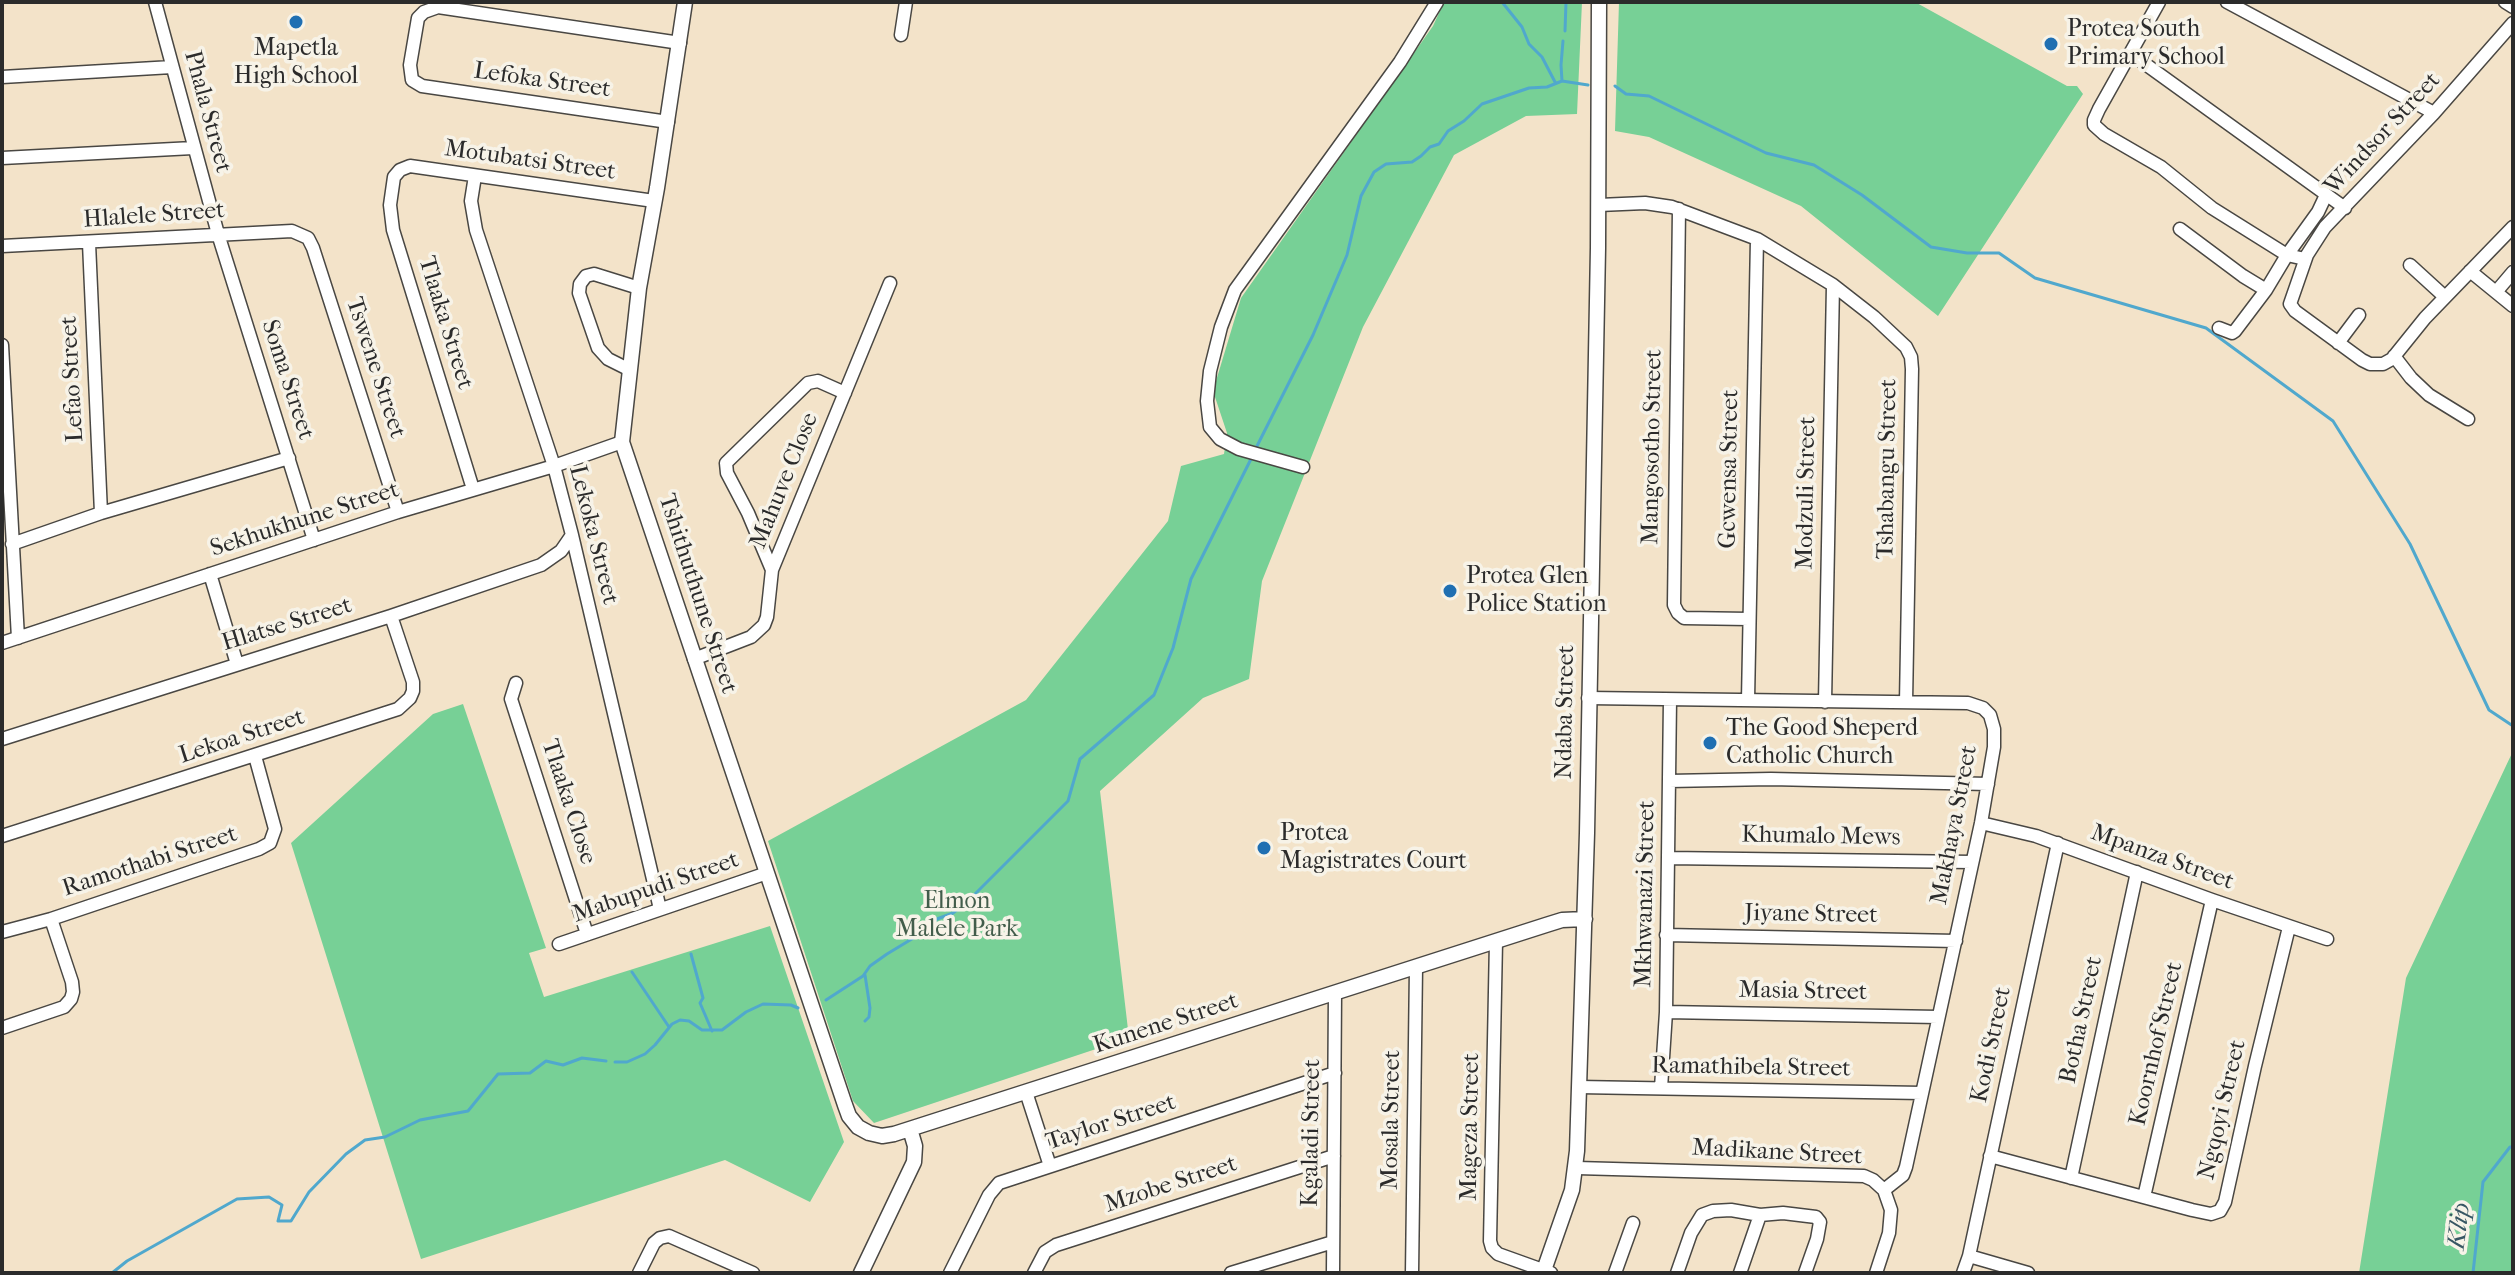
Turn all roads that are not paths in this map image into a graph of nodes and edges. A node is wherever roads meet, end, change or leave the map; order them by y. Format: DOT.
graph roads {
  1 [pos="155,2"];
  2 [pos="685,2"];
  3 [pos="906,2"];
  4 [pos="1437,2"];
  5 [pos="1599,2"];
  6 [pos="2159,2"];
  7 [pos="2227,2"];
  8 [pos="2505,2"];
  9 [pos="2513,7"];
  10 [pos="2513,23"];
  11 [pos="901,35"];
  12 [pos="680,43"];
  13 [pos="2130,53"];
  14 [pos="172,67"];
  15 [pos="2,77"];
  16 [pos="2434,113"];
  17 [pos="668,122"];
  18 [pos="193,148"];
  19 [pos="2,158"];
  20 [pos="400,170"];
  21 [pos="475,176"];
  22 [pos="2326,195"];
  23 [pos="654,201"];
  24 [pos="1599,205"];
  25 [pos="2345,208"];
  26 [pos="1679,209"];
  27 [pos="2513,227"];
  28 [pos="2180,229"];
  29 [pos="218,234"];
  30 [pos="308,238"];
  31 [pos="1757,239"];
  32 [pos="89,243"];
  33 [pos="2,246"];
  34 [pos="2287,255"];
  35 [pos="2305,259"];
  36 [pos="2410,265"];
  37 [pos="2470,271"];
  38 [pos="2513,272"];
  39 [pos="890,283"];
  40 [pos="1833,285"];
  41 [pos="639,288"];
  42 [pos="2266,290"];
  43 [pos="2496,292"];
  44 [pos="2445,297"];
  45 [pos="2513,306"];
  46 [pos="2359,315"];
  47 [pos="2219,328"];
  48 [pos="2338,343"];
  49 [pos="2,345"];
  50 [pos="2394,356"];
  51 [pos="630,370"];
  52 [pos="845,393"];
  53 [pos="2468,419"];
  54 [pos="622,442"];
  55 [pos="289,458"];
  56 [pos="554,466"];
  57 [pos="1303,467"];
  58 [pos="473,489"];
  59 [pos="398,512"];
  60 [pos="101,513"];
  61 [pos="572,535"];
  62 [pos="314,540"];
  63 [pos="12,544"];
  64 [pos="772,570"];
  65 [pos="210,574"];
  66 [pos="391,616"];
  67 [pos="1749,619"];
  68 [pos="18,638"];
  69 [pos="2,643"];
  70 [pos="694,659"];
  71 [pos="237,664"];
  72 [pos="516,683"];
  73 [pos="1588,698"];
  74 [pos="1670,700"];
  75 [pos="1748,700"];
  76 [pos="1825,702"];
  77 [pos="1906,702"];
  78 [pos="2,739"];
  79 [pos="255,756"];
  80 [pos="1669,781"];
  81 [pos="1988,784"];
  82 [pos="1981,823"];
  83 [pos="2,836"];
  84 [pos="2058,843"];
  85 [pos="1668,858"];
  86 [pos="1972,862"];
  87 [pos="2137,872"];
  88 [pos="767,873"];
  89 [pos="2212,900"];
  90 [pos="660,909"];
  91 [pos="51,919"];
  92 [pos="1585,919"];
  93 [pos="2289,927"];
  94 [pos="2,932"];
  95 [pos="587,934"];
  96 [pos="1666,935"];
  97 [pos="2327,939"];
  98 [pos="1496,941"];
  99 [pos="1956,941"];
  100 [pos="559,944"];
  101 [pos="1416,967"];
  102 [pos="1335,993"];
  103 [pos="1666,1012"];
  104 [pos="1938,1017"];
  105 [pos="2,1028"];
  106 [pos="1335,1073"];
  107 [pos="1579,1087"];
  108 [pos="1661,1088"];
  109 [pos="1026,1092"];
  110 [pos="1922,1093"];
  111 [pos="910,1129"];
  112 [pos="1334,1156"];
  113 [pos="1990,1156"];
  114 [pos="1050,1166"];
  115 [pos="1577,1168"];
  116 [pos="2071,1178"];
  117 [pos="1884,1190"];
  118 [pos="2144,1197"];
  119 [pos="1760,1215"];
  120 [pos="1633,1223"];
  121 [pos="1333,1242"];
  122 [pos="1969,1256"];
  123 [pos="1248,1270"];
  124 [pos="1546,1272"];
  125 [pos="639,1273"];
  126 [pos="753,1273"];
  127 [pos="861,1273"];
  128 [pos="950,1273"];
  129 [pos="1034,1273"];
  130 [pos="1231,1273"];
  131 [pos="1333,1273"];
  132 [pos="1412,1273"];
  133 [pos="1615,1273"];
  134 [pos="1677,1273"];
  135 [pos="1740,1273"];
  136 [pos="1805,1273"];
  137 [pos="1876,1273"];
  138 [pos="1963,1273"];
  139 [pos="2028,1273"];
  1 -- 14 [label="street, Phala Street"];
  2 -- 12 [label="street, Tshithuthune Street"];
  3 -- 11 [label="street"];
  4 -- 57 [label="street"];
  5 -- 24 [label="street, Ndaba Street"];
  6 -- 13 [label="street"];
  7 -- 16 [label="street"];
  8 -- 9 [label="street"];
  10 -- 16 [label="street, Windsor Street"];
  12 -- 17 [label="street, Tshithuthune Street"];
  12 -- 17 [label="street, Lefoka Street"];
  13 -- 22 [label="street"];
  13 -- 34 [label="street"];
  14 -- 15 [label="street"];
  14 -- 18 [label="street, Phala Street"];
  16 -- 25 [label="street, Windsor Street"];
  17 -- 23 [label="street, Tshithuthune Street"];
  18 -- 19 [label="street"];
  18 -- 29 [label="street, Phala Street"];
  20 -- 21 [label="street, Motubatsi Street"];
  20 -- 58 [label="street, Tlaaka Street"];
  21 -- 23 [label="street, Motubatsi Street"];
  21 -- 56 [label="street, Lekoka Street"];
  22 -- 25 [label="street"];
  22 -- 34 [label="street"];
  23 -- 41 [label="street, Tshithuthune Street"];
  24 -- 26 [label="street, Tshabangu Street"];
  24 -- 73 [label="street, Ndaba Street"];
  25 -- 35 [label="street, Windsor Street"];
  26 -- 31 [label="street, Tshabangu Street"];
  26 -- 67 [label="street, Mangosotho Street"];
  27 -- 37 [label="street"];
  28 -- 42 [label="street"];
  29 -- 30 [label="street, Hlalele Street"];
  29 -- 32 [label="street, Hlalele Street"];
  29 -- 55 [label="street, Soma Street"];
  30 -- 59 [label="street, Tswene Street"];
  31 -- 40 [label="street, Tshabangu Street"];
  31 -- 67 [label="street, Gcwensa Street"];
  32 -- 33 [label="street, Hlalele Street"];
  32 -- 60 [label="street, Lefao Street"];
  34 -- 35 [label="street"];
  34 -- 42 [label="street"];
  35 -- 48 [label="street, Windsor Street"];
  36 -- 44 [label="street"];
  37 -- 43 [label="street"];
  37 -- 44 [label="street"];
  38 -- 43 [label="street"];
  39 -- 52 [label="street, Mahuve Close"];
  40 -- 76 [label="street, Modzuli Street"];
  40 -- 77 [label="street, Tshabangu Street"];
  41 -- 51 [label="street, Tshithuthune Street"];
  41 -- 51 [label="street"];
  42 -- 47 [label="street"];
  43 -- 45 [label="street"];
  44 -- 50 [label="street"];
  46 -- 48 [label="street"];
  48 -- 50 [label="street"];
  49 -- 63 [label="street"];
  50 -- 53 [label="street"];
  51 -- 54 [label="street, Tshithuthune Street"];
  52 -- 64 [label="street, Mahuve Close"];
  52 -- 64 [label="street"];
  54 -- 56 [label="street, Sekhukhune Street"];
  54 -- 70 [label="street, Tshithuthune Street"];
  55 -- 60 [label="street"];
  55 -- 62 [label="street, Soma Street"];
  56 -- 58 [label="street, Sekhukhune Street"];
  56 -- 61 [label="street, Lekoka Street"];
  58 -- 59 [label="street, Sekhukhune Street"];
  59 -- 62 [label="street, Sekhukhune Street"];
  60 -- 63 [label="street"];
  61 -- 66 [label="street, Hlatse Street"];
  61 -- 90 [label="street, Lekoka Street"];
  62 -- 65 [label="street, Sekhukhune Street"];
  63 -- 68 [label="street"];
  64 -- 70 [label="street, Mahuve Close"];
  65 -- 68 [label="street, Sekhukhune Street"];
  65 -- 71 [label="street"];
  66 -- 71 [label="street, Hlatse Street"];
  66 -- 79 [label="street, Lekoa Street"];
  67 -- 75 [label="street, Gcwensa Street"];
  68 -- 69 [label="street, Sekhukhune Street"];
  70 -- 88 [label="street, Tshithuthune Street"];
  71 -- 78 [label="street, Hlatse Street"];
  72 -- 95 [label="street, Tlaaka Close"];
  73 -- 74 [label="street, Makhaya Street"];
  73 -- 92 [label="street, Ndaba Street"];
  74 -- 75 [label="street, Makhaya Street"];
  74 -- 80 [label="street, Mkhwanazi Street"];
  75 -- 76 [label="street, Makhaya Street"];
  76 -- 77 [label="street, Makhaya Street"];
  77 -- 81 [label="street, Makhaya Street"];
  79 -- 83 [label="street, Lekoa Street"];
  79 -- 91 [label="street, Ramothabi Street"];
  80 -- 81 [label="street"];
  80 -- 85 [label="street, Mkhwanazi Street"];
  81 -- 82 [label="street, Makhaya Street"];
  82 -- 84 [label="street, Mpanza Street"];
  82 -- 86 [label="street, Makhaya Street"];
  84 -- 87 [label="street, Mpanza Street"];
  84 -- 113 [label="street, Kodi Street"];
  85 -- 86 [label="street, Khumalo Mews"];
  85 -- 96 [label="street, Mkhwanazi Street"];
  86 -- 99 [label="street, Makhaya Street"];
  87 -- 89 [label="street, Mpanza Street"];
  87 -- 116 [label="street, Botha Street"];
  88 -- 90 [label="street, Mabupudi Street"];
  88 -- 111 [label="street, Tshithuthune Street"];
  89 -- 93 [label="street, Mpanza Street"];
  89 -- 118 [label="street, Koornhof Street"];
  90 -- 95 [label="street, Mabupudi Street"];
  91 -- 94 [label="street, Ramothabi Street"];
  91 -- 105 [label="street"];
  92 -- 98 [label="street, Kunene Street"];
  92 -- 107 [label="street, Ndaba Street"];
  93 -- 97 [label="street, Mpanza Street"];
  93 -- 118 [label="street, Ngqoyi Street"];
  95 -- 100 [label="street, Mabupudi Street"];
  96 -- 99 [label="street, Jiyane Street"];
  96 -- 103 [label="street, Mkhwanazi Street"];
  98 -- 101 [label="street, Kunene Street"];
  98 -- 124 [label="street, Mageza Street"];
  99 -- 104 [label="street, Makhaya Street"];
  101 -- 102 [label="street, Kunene Street"];
  101 -- 132 [label="street, Mosala Street"];
  102 -- 106 [label="street, Kgaladi Street"];
  102 -- 109 [label="street, Kunene Street"];
  103 -- 104 [label="street, Masia Street"];
  103 -- 108 [label="street, Mkhwanazi Street"];
  104 -- 110 [label="street, Makhaya Street"];
  106 -- 112 [label="street, Kgaladi Street"];
  106 -- 114 [label="street, Taylor Street"];
  107 -- 108 [label="street, Ramathibela Street"];
  107 -- 115 [label="street, Ndaba Street"];
  108 -- 110 [label="street, Ramathibela Street"];
  109 -- 111 [label="street, Kunene Street"];
  109 -- 114 [label="street"];
  110 -- 117 [label="street, Makhaya Street"];
  111 -- 127 [label="street"];
  112 -- 121 [label="street, Kgaladi Street"];
  112 -- 129 [label="street, Mzobe Street"];
  113 -- 116 [label="street, Ngqoyi Street"];
  113 -- 122 [label="street, Kodi Street"];
  114 -- 128 [label="street, Taylor Street"];
  115 -- 117 [label="street, Madikane Street"];
  115 -- 124 [label="street, Ndaba Street"];
  116 -- 118 [label="street, Ngqoyi Street"];
  117 -- 137 [label="street, Madikane Street"];
  119 -- 134 [label="street"];
  119 -- 135 [label="street"];
  119 -- 136 [label="street"];
  120 -- 133 [label="street"];
  121 -- 123 [label="street"];
  121 -- 131 [label="street, Kgaladi Street"];
  122 -- 138 [label="street, Kodi Street"];
  122 -- 139 [label="street"];
  123 -- 130 [label="street"];
  125 -- 126 [label="street"];
}
